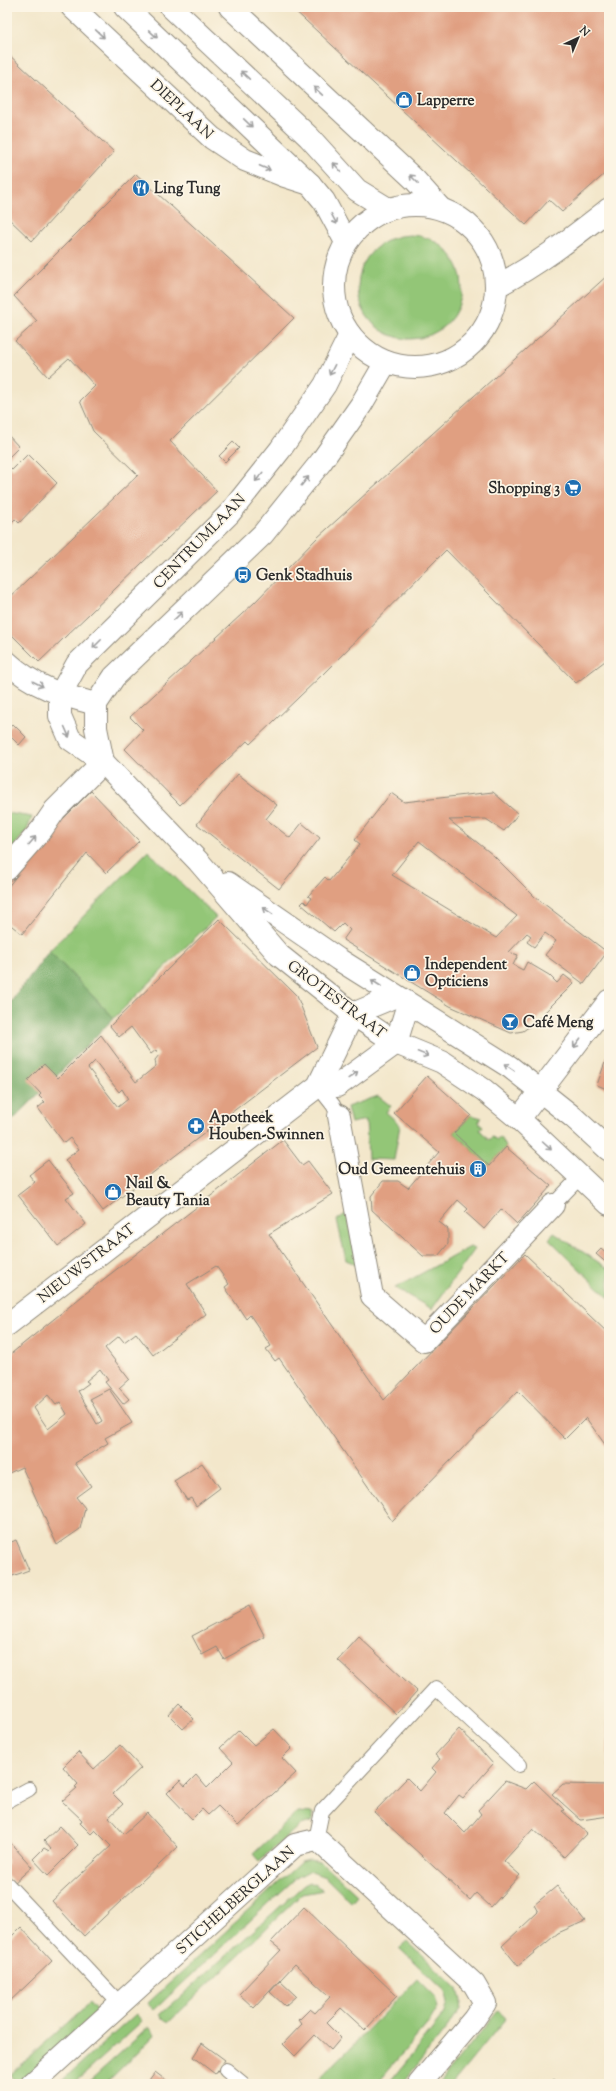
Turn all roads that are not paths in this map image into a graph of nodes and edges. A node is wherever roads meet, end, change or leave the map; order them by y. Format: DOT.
graph roads {
  1 [pos="72,7"];
  2 [pos="125,7"];
  3 [pos="171,7"];
  4 [pos="230,7"];
  5 [pos="310,184"];
  6 [pos="440,208"];
  7 [pos="388,209"];
  8 [pos="609,209"];
  9 [pos="346,242"];
  10 [pos="498,285"];
  11 [pos="350,335"];
  12 [pos="386,362"];
  13 [pos="7,662"];
  14 [pos="60,695"];
  15 [pos="96,704"];
  16 [pos="103,762"];
  17 [pos="199,862"];
  18 [pos="7,869"];
  19 [pos="402,1000"];
  20 [pos="609,1001"];
  21 [pos="353,1014"];
  22 [pos="396,1043"];
  23 [pos="318,1086"];
  24 [pos="540,1091"];
  25 [pos="339,1116"];
  26 [pos="518,1119"];
  27 [pos="609,1150"];
  28 [pos="581,1176"];
  29 [pos="609,1204"];
  30 [pos="553,1205"];
  31 [pos="7,1324"];
  32 [pos="519,1765"];
  33 [pos="29,1789"];
  34 [pos="7,1801"];
  35 [pos="316,1840"];
  36 [pos="7,1884"];
  37 [pos="120,2004"];
  38 [pos="226,2070"];
  39 [pos="32,2084"];
  40 [pos="244,2084"];
  41 [pos="419,2084"];
  1 -- 5 [label="main road, DIEPLAAN, one-way"];
  2 -- 5 [label="main road, one-way"];
  7 -- 3 [label="main road, one-way"];
  6 -- 4 [label="main road, one-way"];
  5 -- 9 [label="main road, one-way"];
  6 -- 7 [label="main road"];
  6 -- 10 [label="main road"];
  7 -- 9 [label="main road"];
  8 -- 10 [label="main road"];
  9 -- 11 [label="main road"];
  10 -- 12 [label="main road"];
  11 -- 12 [label="main road"];
  11 -- 14 [label="main road, CENTRUMLAAN, one-way"];
  15 -- 12 [label="main road, one-way"];
  13 -- 14 [label="main road, one-way"];
  14 -- 15 [label="main road"];
  14 -- 16 [label="main road, GROTESTRAAT, one-way"];
  15 -- 16 [label="main road"];
  16 -- 17 [label="main road, GROTESTRAAT"];
  18 -- 16 [label="main road, one-way"];
  19 -- 17 [label="main road, GROTESTRAAT, one-way"];
  17 -- 21 [label="main road, GROTESTRAAT"];
  19 -- 21 [label="main road"];
  19 -- 22 [label="main road"];
  24 -- 19 [label="main road, GROTESTRAAT, one-way"];
  20 -- 24 [label="main road, one-way"];
  21 -- 22 [label="main road, GROTESTRAAT"];
  21 -- 23 [label="main road, NIEUWSTRAAT"];
  23 -- 22 [label="main road, one-way"];
  22 -- 26 [label="main road, GROTESTRAAT, one-way"];
  23 -- 25 [label="lane, OUDE MARKT"];
  23 -- 31 [label="main road, NIEUWSTRAAT"];
  24 -- 26 [label="main road"];
  24 -- 27 [label="main road, GROTESTRAAT"];
  25 -- 30 [label="main road, OUDE MARKT"];
  26 -- 28 [label="main road, GROTESTRAAT, one-way"];
  28 -- 29 [label="main road, GROTESTRAAT"];
  28 -- 30 [label="lane, OUDE MARKT"];
  32 -- 35 [label="lane"];
  33 -- 34 [label="lane"];
  35 -- 37 [label="main road, STICHELBERGLAAN"];
  35 -- 41 [label="main road"];
  36 -- 37 [label="lane"];
  37 -- 39 [label="main road, STICHELBERGLAAN"];
  38 -- 40 [label="lane"];
}
